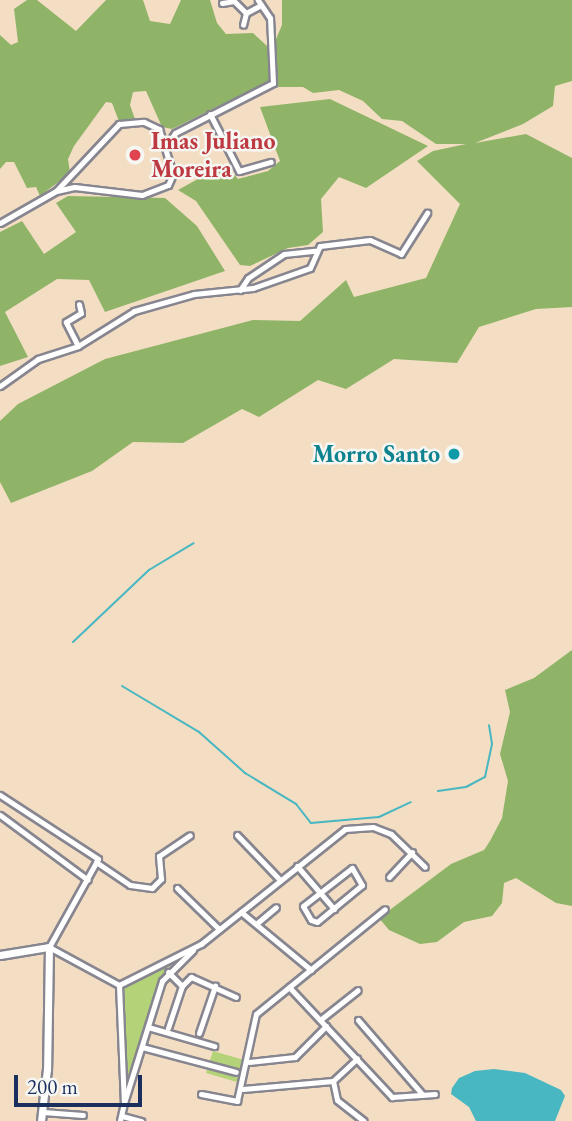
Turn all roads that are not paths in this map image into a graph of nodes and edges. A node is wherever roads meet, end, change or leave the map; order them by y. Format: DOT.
graph roads {
  1 [pos="222,2"];
  2 [pos="260,2"];
  3 [pos="246,13"];
  4 [pos="243,25"];
  5 [pos="210,114"];
  6 [pos="159,129"];
  7 [pos="175,133"];
  8 [pos="164,147"];
  9 [pos="271,162"];
  10 [pos="56,191"];
  11 [pos="427,213"];
  12 [pos="0,223"];
  13 [pos="314,251"];
  14 [pos="240,290"];
  15 [pos="79,304"];
  16 [pos="78,346"];
  17 [pos="0,386"];
  18 [pos="0,795"];
  19 [pos="0,815"];
  20 [pos="190,835"];
  21 [pos="237,835"];
  22 [pos="412,852"];
  23 [pos="97,860"];
  24 [pos="297,866"];
  25 [pos="425,867"];
  26 [pos="389,877"];
  27 [pos="88,880"];
  28 [pos="281,880"];
  29 [pos="177,888"];
  30 [pos="319,891"];
  31 [pos="276,907"];
  32 [pos="334,909"];
  33 [pos="385,909"];
  34 [pos="241,912"];
  35 [pos="256,924"];
  36 [pos="219,929"];
  37 [pos="201,944"];
  38 [pos="49,947"];
  39 [pos="0,955"];
  40 [pos="311,970"];
  41 [pos="168,972"];
  42 [pos="119,985"];
  43 [pos="181,986"];
  44 [pos="215,986"];
  45 [pos="289,987"];
  46 [pos="358,990"];
  47 [pos="236,997"];
  48 [pos="320,1020"];
  49 [pos="358,1020"];
  50 [pos="326,1026"];
  51 [pos="148,1027"];
  52 [pos="168,1028"];
  53 [pos="199,1033"];
  54 [pos="214,1046"];
  55 [pos="142,1047"];
  56 [pos="357,1059"];
  57 [pos="249,1062"];
  58 [pos="236,1072"];
  59 [pos="333,1081"];
  60 [pos="243,1089"];
  61 [pos="201,1094"];
  62 [pos="435,1094"];
  63 [pos="423,1095"];
  64 [pos="124,1103"];
  65 [pos="83,1115"];
  66 [pos="42,1117"];
  67 [pos="121,1119"];
  68 [pos="141,1121"];
  69 [pos="364,1121"];
  1 -- 3 [label="street"];
  2 -- 3 [label="street"];
  2 -- 5 [label="street"];
  3 -- 4 [label="street"];
  5 -- 7 [label="street"];
  5 -- 9 [label="street"];
  6 -- 7 [label="street"];
  6 -- 8 [label="street"];
  6 -- 10 [label="street"];
  7 -- 8 [label="street"];
  8 -- 10 [label="street"];
  10 -- 12 [label="street"];
  11 -- 13 [label="street"];
  13 -- 14 [label="street"];
  13 -- 14 [label="street"];
  14 -- 16 [label="street"];
  15 -- 16 [label="street"];
  16 -- 17 [label="street"];
  18 -- 23 [label="street"];
  19 -- 27 [label="street"];
  20 -- 23 [label="street"];
  21 -- 28 [label="street"];
  22 -- 24 [label="street"];
  22 -- 25 [label="street"];
  22 -- 26 [label="street"];
  23 -- 27 [label="street"];
  24 -- 28 [label="street"];
  24 -- 30 [label="street"];
  27 -- 38 [label="street"];
  28 -- 34 [label="street"];
  29 -- 36 [label="street"];
  30 -- 32 [label="street"];
  30 -- 32 [label="street"];
  30 -- 32 [label="street"];
  31 -- 35 [label="street"];
  33 -- 40 [label="street"];
  34 -- 35 [label="street"];
  34 -- 36 [label="street"];
  35 -- 40 [label="street"];
  36 -- 37 [label="street"];
  37 -- 41 [label="street"];
  37 -- 42 [label="street"];
  38 -- 39 [label="street"];
  38 -- 42 [label="street"];
  38 -- 66 [label="street"];
  40 -- 45 [label="street"];
  41 -- 43 [label="street"];
  41 -- 51 [label="street"];
  42 -- 64 [label="street"];
  43 -- 44 [label="street"];
  43 -- 52 [label="street"];
  44 -- 47 [label="street"];
  44 -- 53 [label="street"];
  45 -- 48 [label="street"];
  45 -- 57 [label="street"];
  46 -- 48 [label="street"];
  48 -- 50 [label="street"];
  49 -- 63 [label="street"];
  50 -- 56 [label="street"];
  50 -- 57 [label="street"];
  51 -- 54 [label="street"];
  51 -- 55 [label="street"];
  55 -- 58 [label="street"];
  55 -- 64 [label="street"];
  56 -- 59 [label="street"];
  56 -- 63 [label="street"];
  57 -- 60 [label="street"];
  59 -- 60 [label="street"];
  59 -- 69 [label="street"];
  60 -- 61 [label="street"];
  62 -- 63 [label="street"];
  64 -- 67 [label="street"];
  65 -- 66 [label="street"];
  67 -- 68 [label="street"];
}
